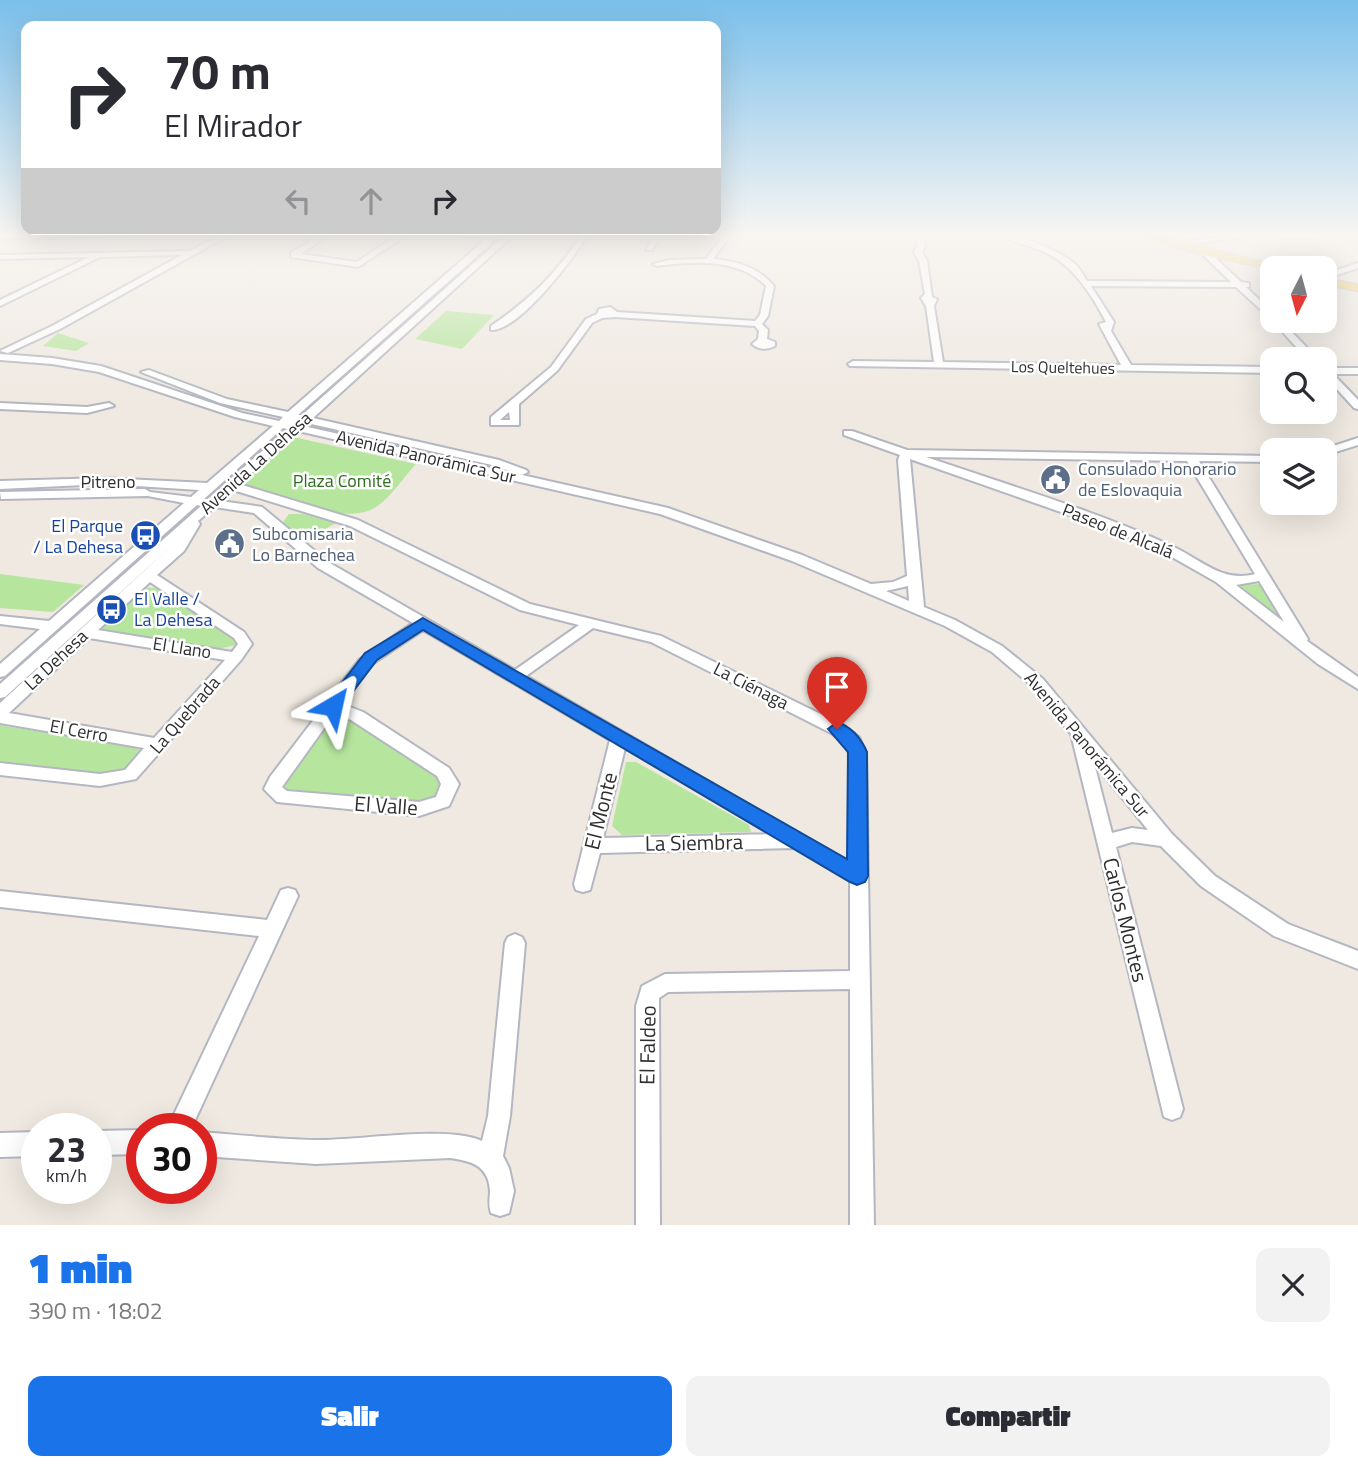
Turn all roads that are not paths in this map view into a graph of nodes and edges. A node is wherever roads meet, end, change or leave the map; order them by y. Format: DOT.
graph roads {
  1 [pos="26,290"];
  2 [pos="124,290"];
  3 [pos="432,290"];
  4 [pos="448,290"];
  5 [pos="459,290"];
  6 [pos="540,290"];
  7 [pos="768,290"];
  8 [pos="928,290"];
  9 [pos="1089,290"];
  10 [pos="1246,290"];
  11 [pos="442,296"];
  12 [pos="453,296"];
  13 [pos="0,303"];
  14 [pos="1260,304"];
  15 [pos="757,324"];
  16 [pos="57,327"];
  17 [pos="495,328"];
  18 [pos="1288,333"];
  19 [pos="762,340"];
  20 [pos="1301,347"];
  21 [pos="382,350"];
  22 [pos="18,351"];
  23 [pos="394,351"];
  24 [pos="2,355"];
  25 [pos="56,357"];
  26 [pos="116,363"];
  27 [pos="853,364"];
  28 [pos="939,365"];
  29 [pos="1128,368"];
  30 [pos="101,369"];
  31 [pos="1260,370"];
  32 [pos="1337,371"];
  33 [pos="1358,371"];
  34 [pos="1337,384"];
  35 [pos="334,393"];
  36 [pos="514,403"];
  37 [pos="0,406"];
  38 [pos="109,406"];
  39 [pos="1358,406"];
  40 [pos="288,416"];
  41 [pos="300,424"];
  42 [pos="279,425"];
  43 [pos="849,433"];
  44 [pos="1358,441"];
  45 [pos="1337,448"];
  46 [pos="907,453"];
  47 [pos="958,454"];
  48 [pos="1191,457"];
  49 [pos="1260,459"];
  50 [pos="956,471"];
  51 [pos="0,485"];
  52 [pos="232,486"];
  53 [pos="209,487"];
  54 [pos="56,488"];
  55 [pos="155,489"];
  56 [pos="0,495"];
  57 [pos="192,502"];
  58 [pos="211,504"];
  59 [pos="298,507"];
  60 [pos="196,517"];
  61 [pos="273,520"];
  62 [pos="149,576"];
  63 [pos="1264,576"];
  64 [pos="914,578"];
  65 [pos="1221,579"];
  66 [pos="869,588"];
  67 [pos="917,609"];
  68 [pos="0,620"];
  69 [pos="423,623"];
  70 [pos="591,623"];
  71 [pos="52,626"];
  72 [pos="86,633"];
  73 [pos="1305,647"];
  74 [pos="20,655"];
  75 [pos="236,657"];
  76 [pos="0,663"];
  77 [pos="0,672"];
  78 [pos="515,677"];
  79 [pos="1358,684"];
  80 [pos="0,693"];
  81 [pos="333,706"];
  82 [pos="0,715"];
  83 [pos="1078,730"];
  84 [pos="619,738"];
  85 [pos="159,745"];
  86 [pos="0,769"];
  87 [pos="1166,839"];
  88 [pos="796,841"];
  89 [pos="1106,842"];
  90 [pos="593,846"];
  91 [pos="857,876"];
  92 [pos="583,884"];
  93 [pos="288,896"];
  94 [pos="0,899"];
  95 [pos="272,929"];
  96 [pos="515,943"];
  97 [pos="1358,960"];
  98 [pos="859,980"];
  99 [pos="1172,1109"];
  100 [pos="186,1113"];
  101 [pos="21,1144"];
  102 [pos="0,1145"];
  103 [pos="217,1145"];
  104 [pos="490,1159"];
  105 [pos="500,1204"];
  106 [pos="648,1225"];
  107 [pos="862,1225"];
  1 -- 13 [label="street"];
  2 -- 16 [label="street"];
  3 -- 40 [label="street, Avenida La Dehesa"];
  4 -- 11 [label="street, Avenida La Dehesa"];
  5 -- 12 [label="street"];
  6 -- 17 [label="street"];
  7 -- 15 [label="street"];
  8 -- 28 [label="street"];
  9 -- 29 [label="street"];
  10 -- 14 [label="street"];
  11 -- 12 [label="street"];
  11 -- 21 [label="street, Avenida La Dehesa"];
  12 -- 23 [label="street"];
  15 -- 19 [label="street"];
  15 -- 36 [label="street"];
  16 -- 22 [label="street"];
  16 -- 24 [label="street"];
  18 -- 20 [label="street"];
  21 -- 23 [label="street"];
  21 -- 35 [label="street, Avenida La Dehesa"];
  22 -- 24 [label="street"];
  22 -- 25 [label="street"];
  23 -- 35 [label="street"];
  24 -- 25 [label="street"];
  25 -- 26 [label="street"];
  25 -- 30 [label="street"];
  26 -- 30 [label="street"];
  26 -- 40 [label="street"];
  27 -- 28 [label="street, Los Queltehues"];
  28 -- 29 [label="street, Los Queltehues"];
  29 -- 31 [label="street, Los Queltehues"];
  30 -- 42 [label="street"];
  32 -- 33 [label="street"];
  34 -- 39 [label="street"];
  35 -- 41 [label="street, Avenida La Dehesa"];
  37 -- 38 [label="street"];
  40 -- 41 [label="street"];
  40 -- 42 [label="street, Avenida La Dehesa"];
  41 -- 42 [label="street"];
  41 -- 52 [label="street, Avenida La Dehesa"];
  41 -- 66 [label="street, Avenida Panorámica Sur"];
  42 -- 53 [label="street, Avenida La Dehesa"];
  43 -- 46 [label="street, Paseo de Alcalá"];
  44 -- 45 [label="street"];
  46 -- 47 [label="street"];
  46 -- 50 [label="street, Paseo de Alcalá"];
  46 -- 64 [label="street"];
  47 -- 48 [label="street"];
  47 -- 50 [label="street"];
  48 -- 49 [label="street"];
  48 -- 63 [label="street"];
  50 -- 65 [label="street, Paseo de Alcalá"];
  51 -- 54 [label="street, Pitreno"];
  52 -- 58 [label="street, Avenida La Dehesa"];
  52 -- 59 [label="street, La Ciénaga"];
  53 -- 55 [label="street, Pitreno"];
  53 -- 57 [label="street, Avenida La Dehesa"];
  54 -- 55 [label="street, Pitreno"];
  54 -- 56 [label="street, Pitreno"];
  55 -- 57 [label="street, Pitreno"];
  57 -- 58 [label="street, Pitreno"];
  57 -- 71 [label="street, Avenida La Dehesa"];
  58 -- 60 [label="street, Avenida La Dehesa"];
  58 -- 61 [label="street, Pitreno"];
  59 -- 61 [label="street"];
  59 -- 70 [label="street, La Ciénaga"];
  60 -- 62 [label="street, La Dehesa"];
  60 -- 80 [label="street, Avenida La Dehesa"];
  61 -- 69 [label="street"];
  62 -- 72 [label="street, La Dehesa"];
  62 -- 75 [label="street"];
  63 -- 65 [label="street"];
  63 -- 73 [label="street"];
  64 -- 66 [label="street"];
  64 -- 67 [label="street"];
  65 -- 73 [label="street, Paseo de Alcalá"];
  66 -- 67 [label="street, Avenida Panorámica Sur"];
  67 -- 83 [label="street, Avenida Panorámica Sur"];
  68 -- 71 [label="street"];
  69 -- 78 [label="street"];
  69 -- 81 [label="street, El Valle"];
  70 -- 78 [label="street"];
  70 -- 91 [label="street, La Ciénaga"];
  71 -- 74 [label="street, Avenida La Dehesa"];
  72 -- 75 [label="street, El Llano"];
  72 -- 82 [label="street, La Dehesa"];
  73 -- 79 [label="street, Paseo de Alcalá"];
  74 -- 76 [label="street, Avenida La Dehesa"];
  74 -- 77 [label="street, Avenida La Dehesa"];
  75 -- 85 [label="street, La Quebrada"];
  78 -- 84 [label="street"];
  81 -- 81 [label="street, El Valle"];
  82 -- 85 [label="street, El Cerro"];
  83 -- 87 [label="street, Avenida Panorámica Sur"];
  83 -- 89 [label="street, Carlos Montes"];
  84 -- 88 [label="street"];
  84 -- 90 [label="street, El Monte"];
  85 -- 86 [label="street, La Quebrada"];
  87 -- 89 [label="street"];
  87 -- 97 [label="street, Avenida Panorámica Sur"];
  88 -- 90 [label="street, La Siembra"];
  88 -- 91 [label="street"];
  89 -- 99 [label="street, Carlos Montes"];
  90 -- 92 [label="street, El Monte"];
  91 -- 98 [label="street, La Ciénaga"];
  93 -- 95 [label="street"];
  94 -- 95 [label="street"];
  95 -- 100 [label="street"];
  96 -- 104 [label="street"];
  98 -- 106 [label="street, El Faldeo"];
  98 -- 107 [label="street, La Ciénaga"];
  101 -- 102 [label="street"];
  103 -- 104 [label="street"];
  104 -- 105 [label="street"];
}
